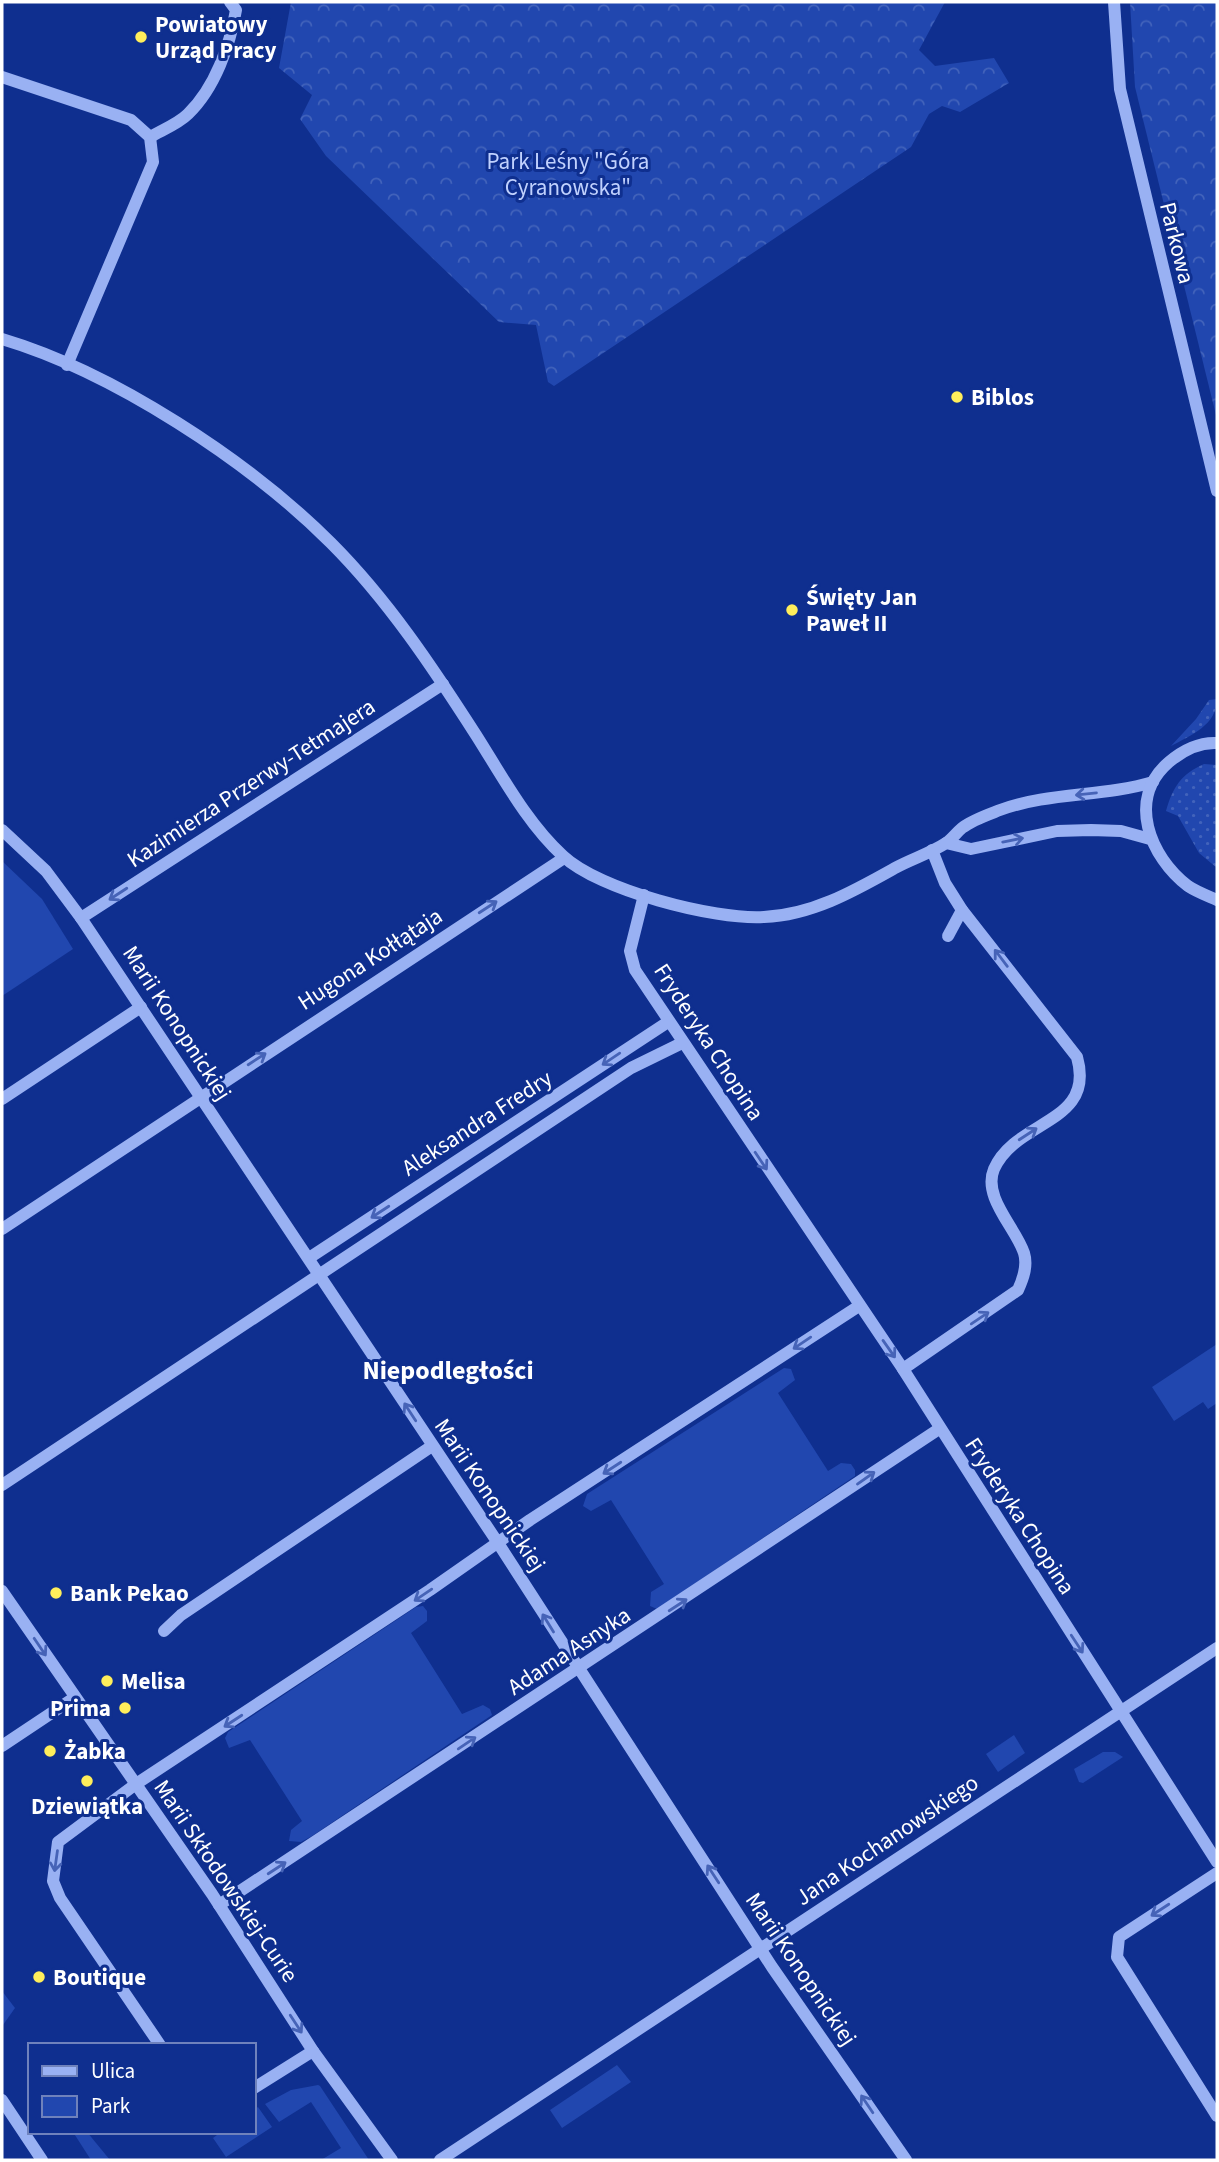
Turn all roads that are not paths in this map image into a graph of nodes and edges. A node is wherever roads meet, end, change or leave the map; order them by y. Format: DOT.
graph roads {
  1 [pos="230,2"];
  2 [pos="1114,2"];
  3 [pos="2,77"];
  4 [pos="150,137"];
  5 [pos="2,339"];
  6 [pos="67,365"];
  7 [pos="1217,491"];
  8 [pos="443,684"];
  9 [pos="1215,741"];
  10 [pos="1153,782"];
  11 [pos="2,830"];
  12 [pos="1150,838"];
  13 [pos="946,843"];
  14 [pos="932,850"];
  15 [pos="564,858"];
  16 [pos="644,895"];
  17 [pos="1217,900"];
  18 [pos="962,910"];
  19 [pos="82,918"];
  20 [pos="948,936"];
  21 [pos="141,1007"];
  22 [pos="668,1022"];
  23 [pos="682,1044"];
  24 [pos="200,1097"];
  25 [pos="2,1099"];
  26 [pos="2,1229"];
  27 [pos="309,1258"];
  28 [pos="321,1275"];
  29 [pos="859,1306"];
  30 [pos="902,1369"];
  31 [pos="939,1429"];
  32 [pos="432,1446"];
  33 [pos="2,1485"];
  34 [pos="498,1543"];
  35 [pos="2,1591"];
  36 [pos="164,1631"];
  37 [pos="1217,1648"];
  38 [pos="579,1669"];
  39 [pos="74,1698"];
  40 [pos="1120,1711"];
  41 [pos="2,1746"];
  42 [pos="136,1784"];
  43 [pos="1217,1862"];
  44 [pos="1217,1873"];
  45 [pos="219,1905"];
  46 [pos="761,1948"];
  47 [pos="159,2043"];
  48 [pos="313,2051"];
  49 [pos="256,2087"];
  50 [pos="2,2100"];
  51 [pos="1217,2116"];
  52 [pos="42,2160"];
  53 [pos="392,2160"];
  54 [pos="440,2160"];
  55 [pos="906,2160"];
  1 -- 4 [label="street"];
  2 -- 7 [label="street, Parkowa"];
  3 -- 4 [label="street"];
  4 -- 6 [label="street"];
  5 -- 6 [label="street"];
  6 -- 8 [label="street"];
  8 -- 15 [label="street"];
  8 -- 19 [label="street, Kazimierza Przerwy-Tetmajera, one-way"];
  9 -- 10 [label="street"];
  10 -- 12 [label="street"];
  10 -- 13 [label="street, one-way"];
  11 -- 19 [label="street, Marii Konopnickiej"];
  13 -- 12 [label="street, one-way"];
  12 -- 17 [label="street"];
  13 -- 14 [label="street"];
  14 -- 16 [label="street"];
  14 -- 18 [label="street"];
  15 -- 16 [label="street"];
  24 -- 15 [label="street, Hugona Kołłątaja, one-way"];
  16 -- 22 [label="street, Fryderyka Chopina"];
  18 -- 20 [label="street"];
  30 -- 18 [label="street, one-way"];
  19 -- 21 [label="street, Marii Konopnickiej"];
  21 -- 24 [label="street, Marii Konopnickiej"];
  21 -- 25 [label="street"];
  22 -- 23 [label="street, Fryderyka Chopina"];
  22 -- 27 [label="street, Aleksandra Fredry, one-way"];
  23 -- 28 [label="street"];
  23 -- 29 [label="street, Fryderyka Chopina, one-way"];
  24 -- 26 [label="street, Hugona Kołłątaja"];
  24 -- 27 [label="street, Marii Konopnickiej"];
  27 -- 28 [label="street, Marii Konopnickiej"];
  32 -- 28 [label="street, Marii Konopnickiej, one-way"];
  28 -- 33 [label="street"];
  29 -- 30 [label="street, Fryderyka Chopina, one-way"];
  29 -- 34 [label="street, one-way"];
  30 -- 31 [label="street, Fryderyka Chopina"];
  38 -- 31 [label="street, Adama Asnyka, one-way"];
  31 -- 40 [label="street, Fryderyka Chopina, one-way"];
  32 -- 34 [label="street, Marii Konopnickiej"];
  32 -- 36 [label="street"];
  38 -- 34 [label="street, Marii Konopnickiej, one-way"];
  34 -- 42 [label="street, one-way"];
  35 -- 39 [label="street, Marii Skłodowskiej-Curie, one-way"];
  37 -- 40 [label="street, Jana Kochanowskiego"];
  45 -- 38 [label="street, Adama Asnyka, one-way"];
  46 -- 38 [label="street, Marii Konopnickiej, one-way"];
  39 -- 41 [label="street"];
  39 -- 42 [label="street, Marii Skłodowskiej-Curie"];
  40 -- 43 [label="street, Fryderyka Chopina"];
  40 -- 46 [label="street, Jana Kochanowskiego"];
  42 -- 45 [label="street, Marii Skłodowskiej-Curie"];
  42 -- 47 [label="street, one-way"];
  44 -- 51 [label="street, one-way"];
  45 -- 48 [label="street, Marii Skłodowskiej-Curie, one-way"];
  46 -- 54 [label="street, Jana Kochanowskiego"];
  55 -- 46 [label="street, Marii Konopnickiej, one-way"];
  48 -- 49 [label="street"];
  48 -- 53 [label="street, Marii Skłodowskiej-Curie"];
  50 -- 52 [label="street"];
}
